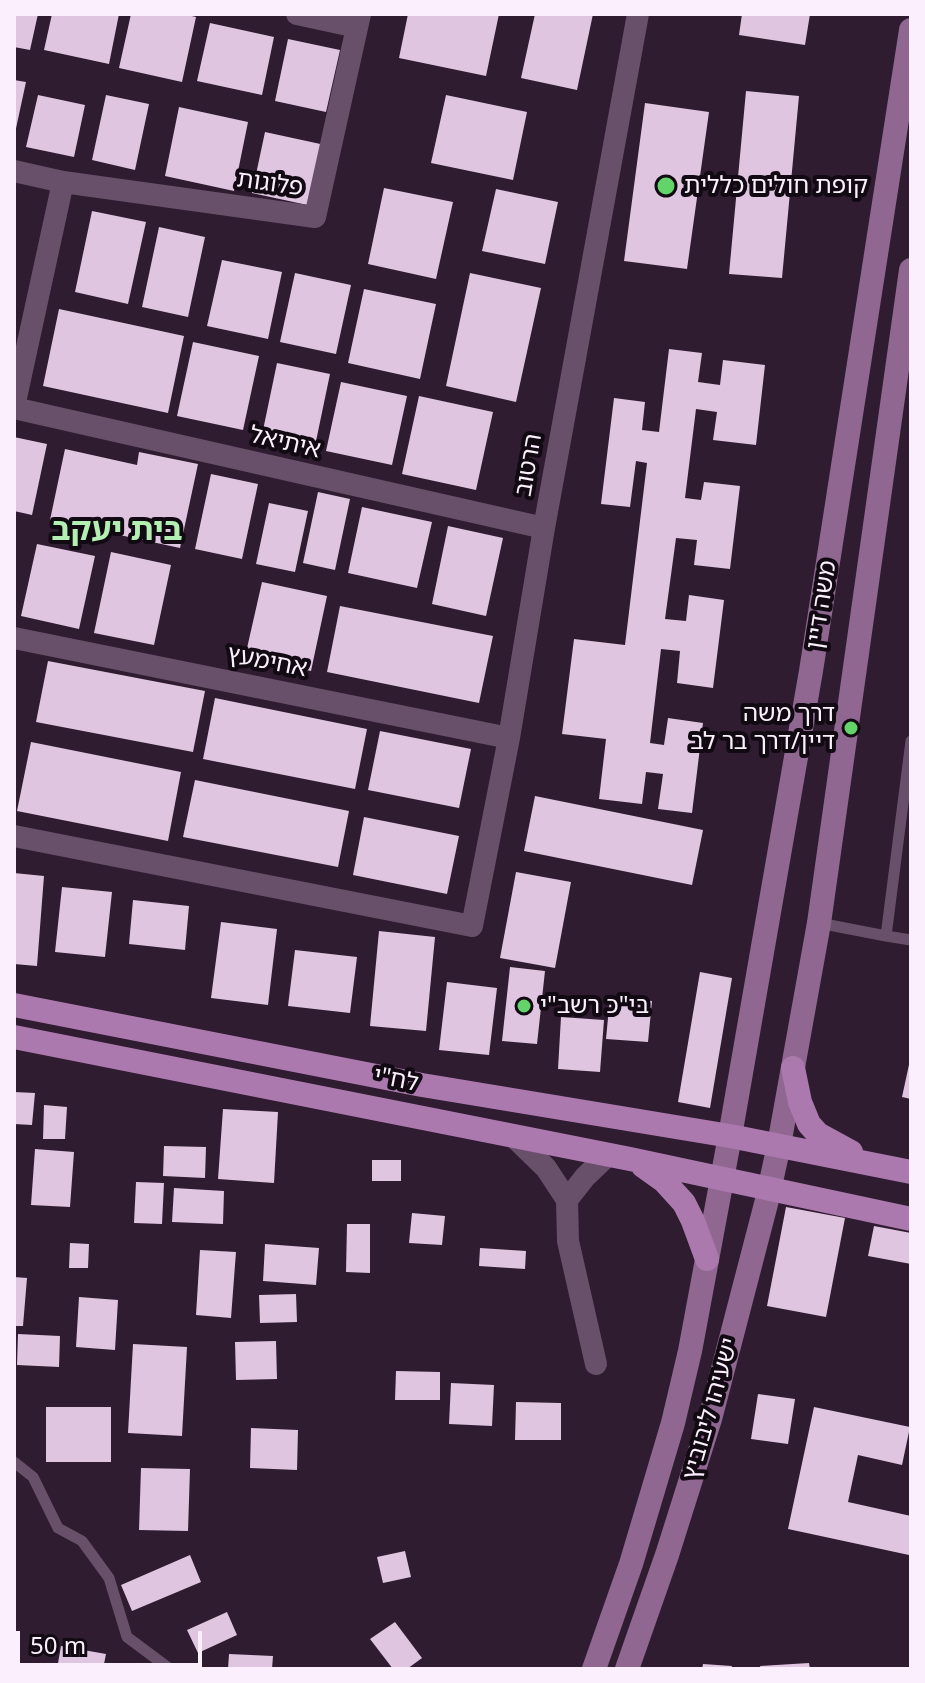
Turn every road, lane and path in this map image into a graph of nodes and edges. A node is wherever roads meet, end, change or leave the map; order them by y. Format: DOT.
graph roads {
  1 [pos="297,14"];
  2 [pos="638,14"];
  3 [pos="359,21"];
  4 [pos="911,30"];
  5 [pos="14,171"];
  6 [pos="63,182"];
  7 [pos="911,270"];
  8 [pos="14,408"];
  9 [pos="544,528"];
  10 [pos="14,638"];
  11 [pos="509,738"];
  12 [pos="911,741"];
  13 [pos="14,836"];
  14 [pos="819,923"];
  15 [pos="886,936"];
  16 [pos="911,940"];
  17 [pos="14,1005"];
  18 [pos="14,1037"];
  19 [pos="793,1068"];
  20 [pos="513,1136"];
  21 [pos="730,1136"];
  22 [pos="779,1145"];
  23 [pos="619,1157"];
  24 [pos="886,1168"];
  25 [pos="911,1172"];
  26 [pos="721,1178"];
  27 [pos="770,1189"];
  28 [pos="567,1200"];
  29 [pos="911,1219"];
  30 [pos="707,1259"];
  31 [pos="596,1364"];
  32 [pos="14,1462"];
  33 [pos="170,1669"];
  34 [pos="594,1669"];
  35 [pos="627,1669"];
  1 -- 3 [label="street"];
  2 -- 9 [label="street, הרטוב"];
  3 -- 6 [label="street, פלוגות"];
  4 -- 21 [label="street, משה דיין"];
  5 -- 6 [label="street, פלוגות"];
  6 -- 8 [label="street"];
  7 -- 14 [label="street, משה דיין"];
  8 -- 9 [label="street, איתיאל"];
  9 -- 11 [label="street, הרטוב"];
  10 -- 11 [label="street, אחימעץ"];
  11 -- 13 [label="street, הרטוב"];
  12 -- 15 [label="lane"];
  14 -- 15 [label="lane"];
  14 -- 19 [label="street, משה דיין"];
  15 -- 16 [label="lane"];
  17 -- 21 [label="main road, לח\"י"];
  18 -- 20 [label="main road, לח\"י"];
  19 -- 22 [label="street, משה דיין"];
  19 -- 24 [label="main road"];
  20 -- 23 [label="main road, לח\"י"];
  20 -- 28 [label="street"];
  21 -- 22 [label="main road, לח\"י"];
  21 -- 26 [label="street, משה דיין"];
  22 -- 24 [label="main road, לח\"י"];
  22 -- 27 [label="street, ישעיהו ליבוביץ"];
  23 -- 26 [label="main road, לח\"י"];
  23 -- 28 [label="street"];
  23 -- 30 [label="main road"];
  24 -- 25 [label="main road"];
  26 -- 27 [label="main road, לח\"י"];
  26 -- 30 [label="street, ישעיהו ליבוביץ"];
  27 -- 29 [label="main road, לח\"י"];
  27 -- 35 [label="street, ישעיהו ליבוביץ"];
  28 -- 31 [label="street"];
  30 -- 34 [label="street, ישעיהו ליבוביץ"];
  32 -- 33 [label="lane"];
}
